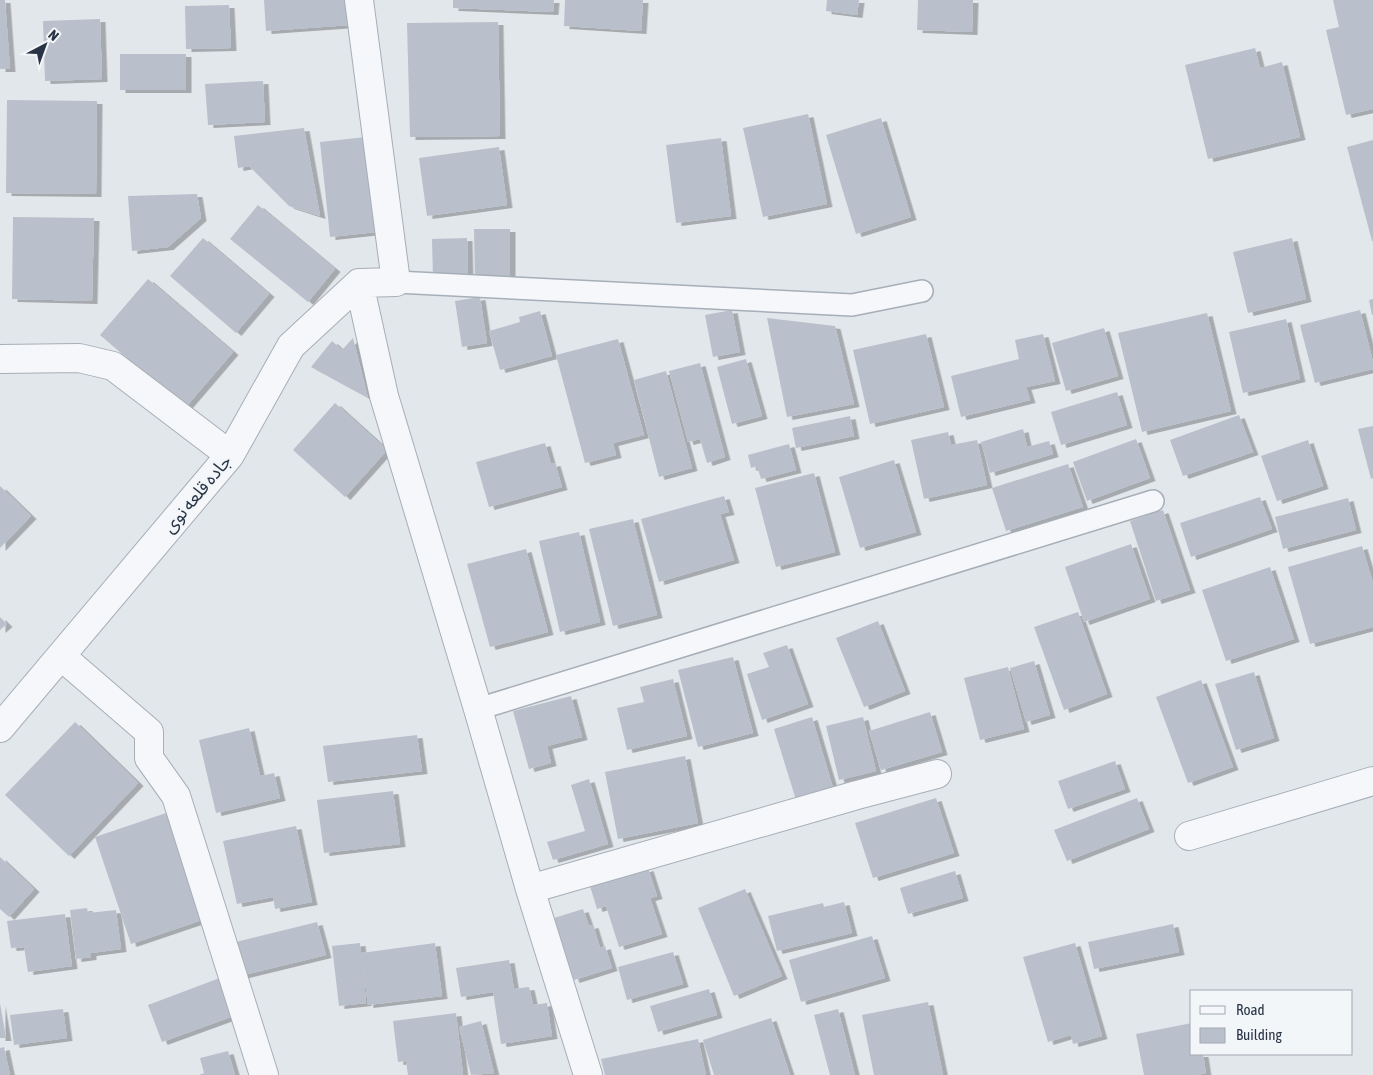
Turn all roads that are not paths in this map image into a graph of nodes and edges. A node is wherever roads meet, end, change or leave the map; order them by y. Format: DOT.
graph roads {
  1 [pos="359,0"];
  2 [pos="396,282"];
  3 [pos="359,283"];
  4 [pos="922,291"];
  5 [pos="0,360"];
  6 [pos="230,455"];
  7 [pos="1153,501"];
  8 [pos="60,656"];
  9 [pos="478,708"];
  10 [pos="0,728"];
  11 [pos="937,774"];
  12 [pos="1373,781"];
  13 [pos="1189,836"];
  14 [pos="530,889"];
  15 [pos="264,1075"];
  16 [pos="588,1075"];
  1 -- 2 [label="street"];
  2 -- 3 [label="street"];
  2 -- 4 [label="lane"];
  3 -- 6 [label="street, جاده قلعه نوی"];
  3 -- 9 [label="street"];
  5 -- 6 [label="street"];
  6 -- 8 [label="street, جاده قلعه نوی"];
  7 -- 9 [label="lane"];
  8 -- 10 [label="street, جاده قلعه نوی"];
  8 -- 15 [label="street"];
  9 -- 14 [label="street"];
  11 -- 14 [label="street"];
  12 -- 13 [label="street"];
  14 -- 16 [label="street"];
}
